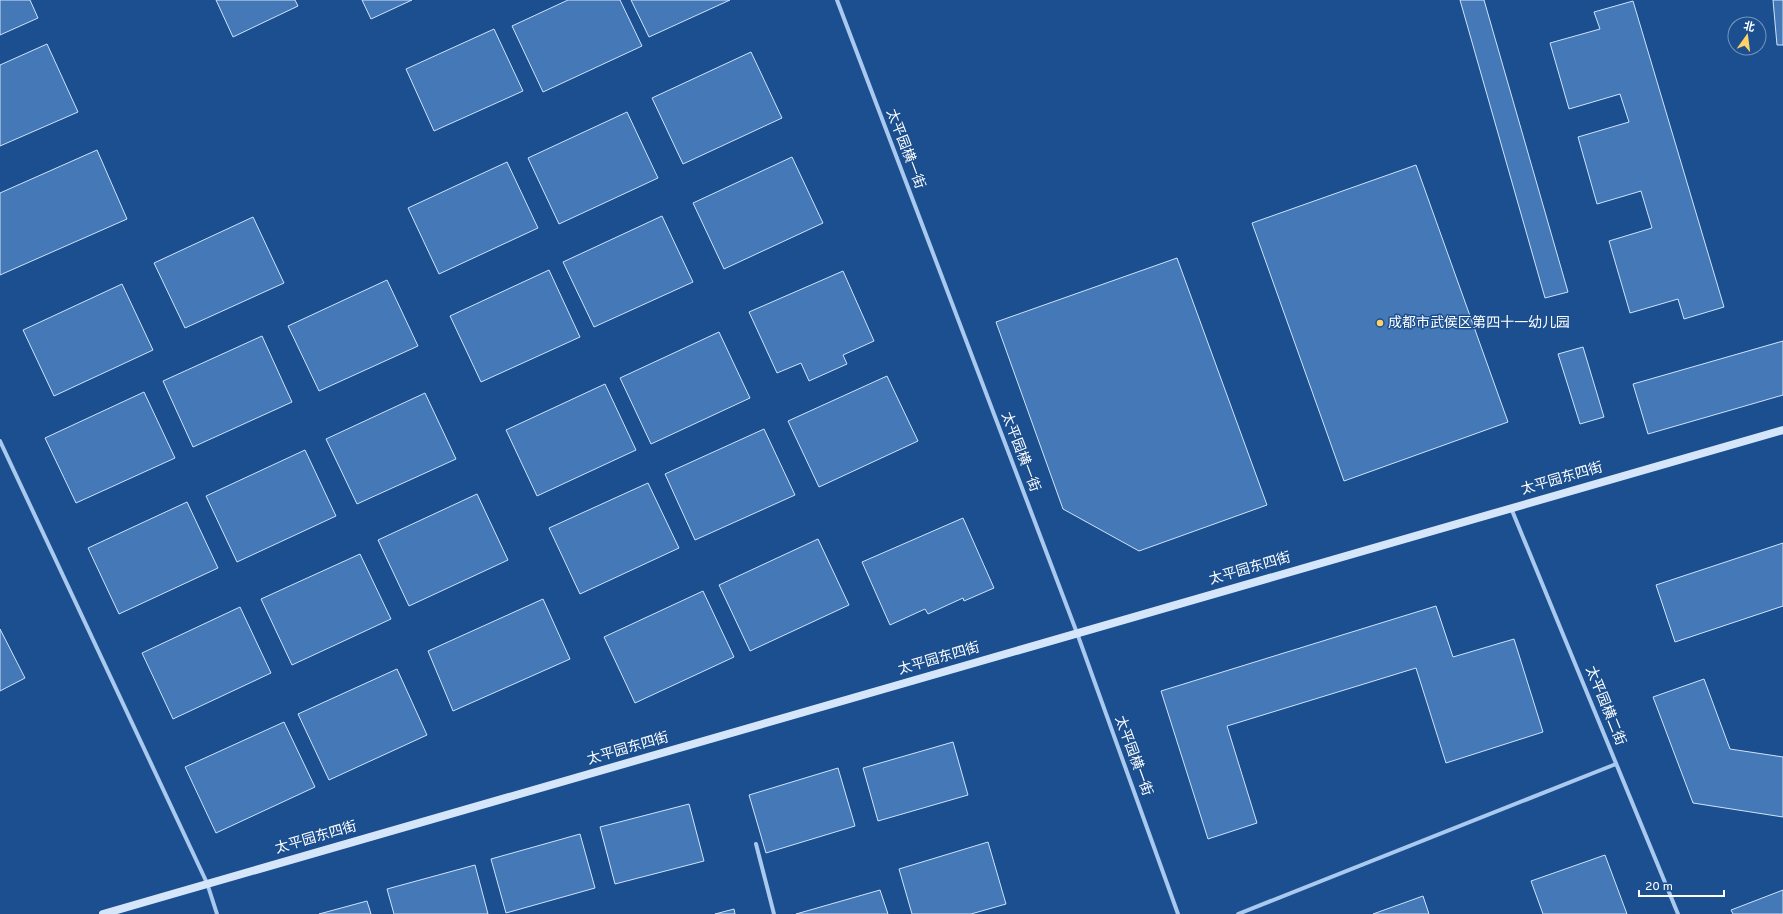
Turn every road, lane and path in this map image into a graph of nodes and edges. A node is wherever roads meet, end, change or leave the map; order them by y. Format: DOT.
graph roads {
  1 [pos="837,0"];
  2 [pos="1783,430"];
  3 [pos="0,441"];
  4 [pos="1511,507"];
  5 [pos="1077,633"];
  6 [pos="1616,764"];
  7 [pos="756,844"];
  8 [pos="208,883"];
  9 [pos="103,914"];
  10 [pos="217,914"];
  11 [pos="774,914"];
  12 [pos="1178,914"];
  13 [pos="1238,914"];
  14 [pos="1678,914"];
  1 -- 5 [label="street, 太平园横一街"];
  2 -- 4 [label="street, 太平园东四街"];
  3 -- 8 [label="street"];
  4 -- 5 [label="street, 太平园东四街"];
  4 -- 6 [label="street, 太平园横二街"];
  5 -- 8 [label="street, 太平园东四街"];
  5 -- 12 [label="street, 太平园横一街"];
  6 -- 13 [label="street"];
  6 -- 14 [label="street, 太平园横二街"];
  7 -- 11 [label="street"];
  8 -- 9 [label="street, 太平园东四街"];
  8 -- 10 [label="street"];
}
